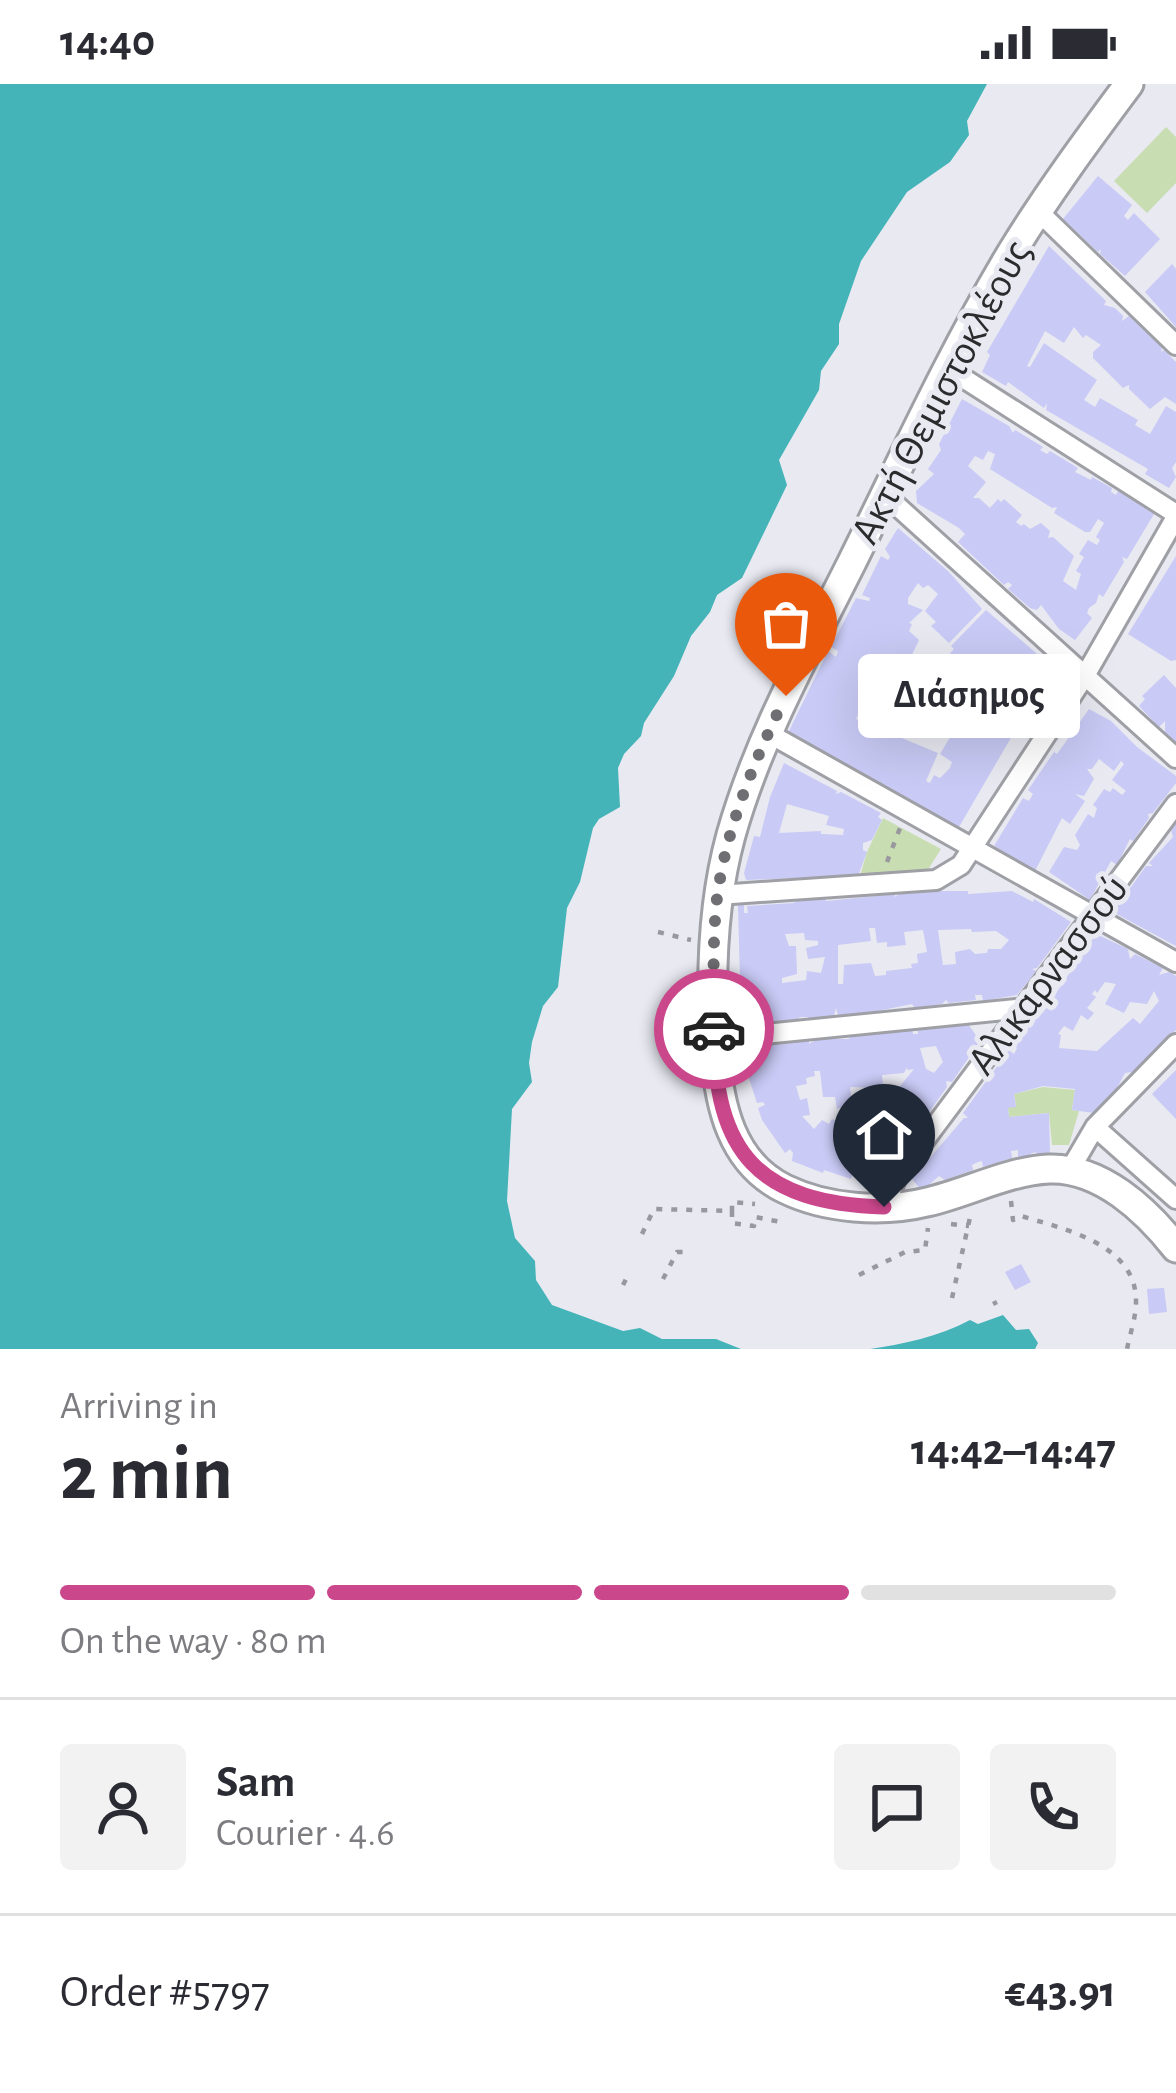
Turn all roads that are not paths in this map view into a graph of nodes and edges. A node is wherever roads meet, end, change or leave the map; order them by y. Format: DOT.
graph roads {
  1 [pos="1129,84"];
  2 [pos="1038,211"];
  3 [pos="1176,345"];
  4 [pos="949,369"];
  5 [pos="885,495"];
  6 [pos="1176,516"];
  7 [pos="1086,674"];
  8 [pos="768,733"];
  9 [pos="1176,758"];
  10 [pos="1176,804"];
  11 [pos="970,848"];
  12 [pos="718,895"];
  13 [pos="1091,915"];
  14 [pos="1176,962"];
  15 [pos="1025,1008"];
  16 [pos="714,1039"];
  17 [pos="1176,1044"];
  18 [pos="1095,1127"];
  19 [pos="1068,1173"];
  20 [pos="1176,1199"];
  21 [pos="884,1207"];
  22 [pos="1172,1235"];
  1 -- 2 [label="main road, Ακτή Θεμιστοκλέους"];
  2 -- 3 [label="street"];
  2 -- 4 [label="main road, Ακτή Θεμιστοκλέους"];
  4 -- 5 [label="main road, Ακτή Θεμιστοκλέους"];
  4 -- 6 [label="street"];
  5 -- 7 [label="street"];
  5 -- 8 [label="main road, Ακτή Θεμιστοκλέους"];
  6 -- 7 [label="street"];
  7 -- 9 [label="street"];
  7 -- 11 [label="street"];
  8 -- 11 [label="street"];
  8 -- 12 [label="main road, Ακτή Θεμιστοκλέους"];
  10 -- 13 [label="street, Αλικαρνασσού"];
  11 -- 12 [label="street"];
  11 -- 13 [label="street"];
  12 -- 16 [label="main road, Ακτή Θεμιστοκλέους"];
  13 -- 14 [label="street"];
  13 -- 15 [label="street, Αλικαρνασσού"];
  15 -- 16 [label="street"];
  15 -- 21 [label="street, Αλικαρνασσού"];
  16 -- 21 [label="main road, Ακτή Θεμιστοκλέους"];
  17 -- 18 [label="street"];
  18 -- 19 [label="street"];
  18 -- 20 [label="street"];
  19 -- 21 [label="main road, Ακτή Θεμιστοκλέους"];
  19 -- 22 [label="main road, Ακτή Θεμιστοκλέους"];
}
